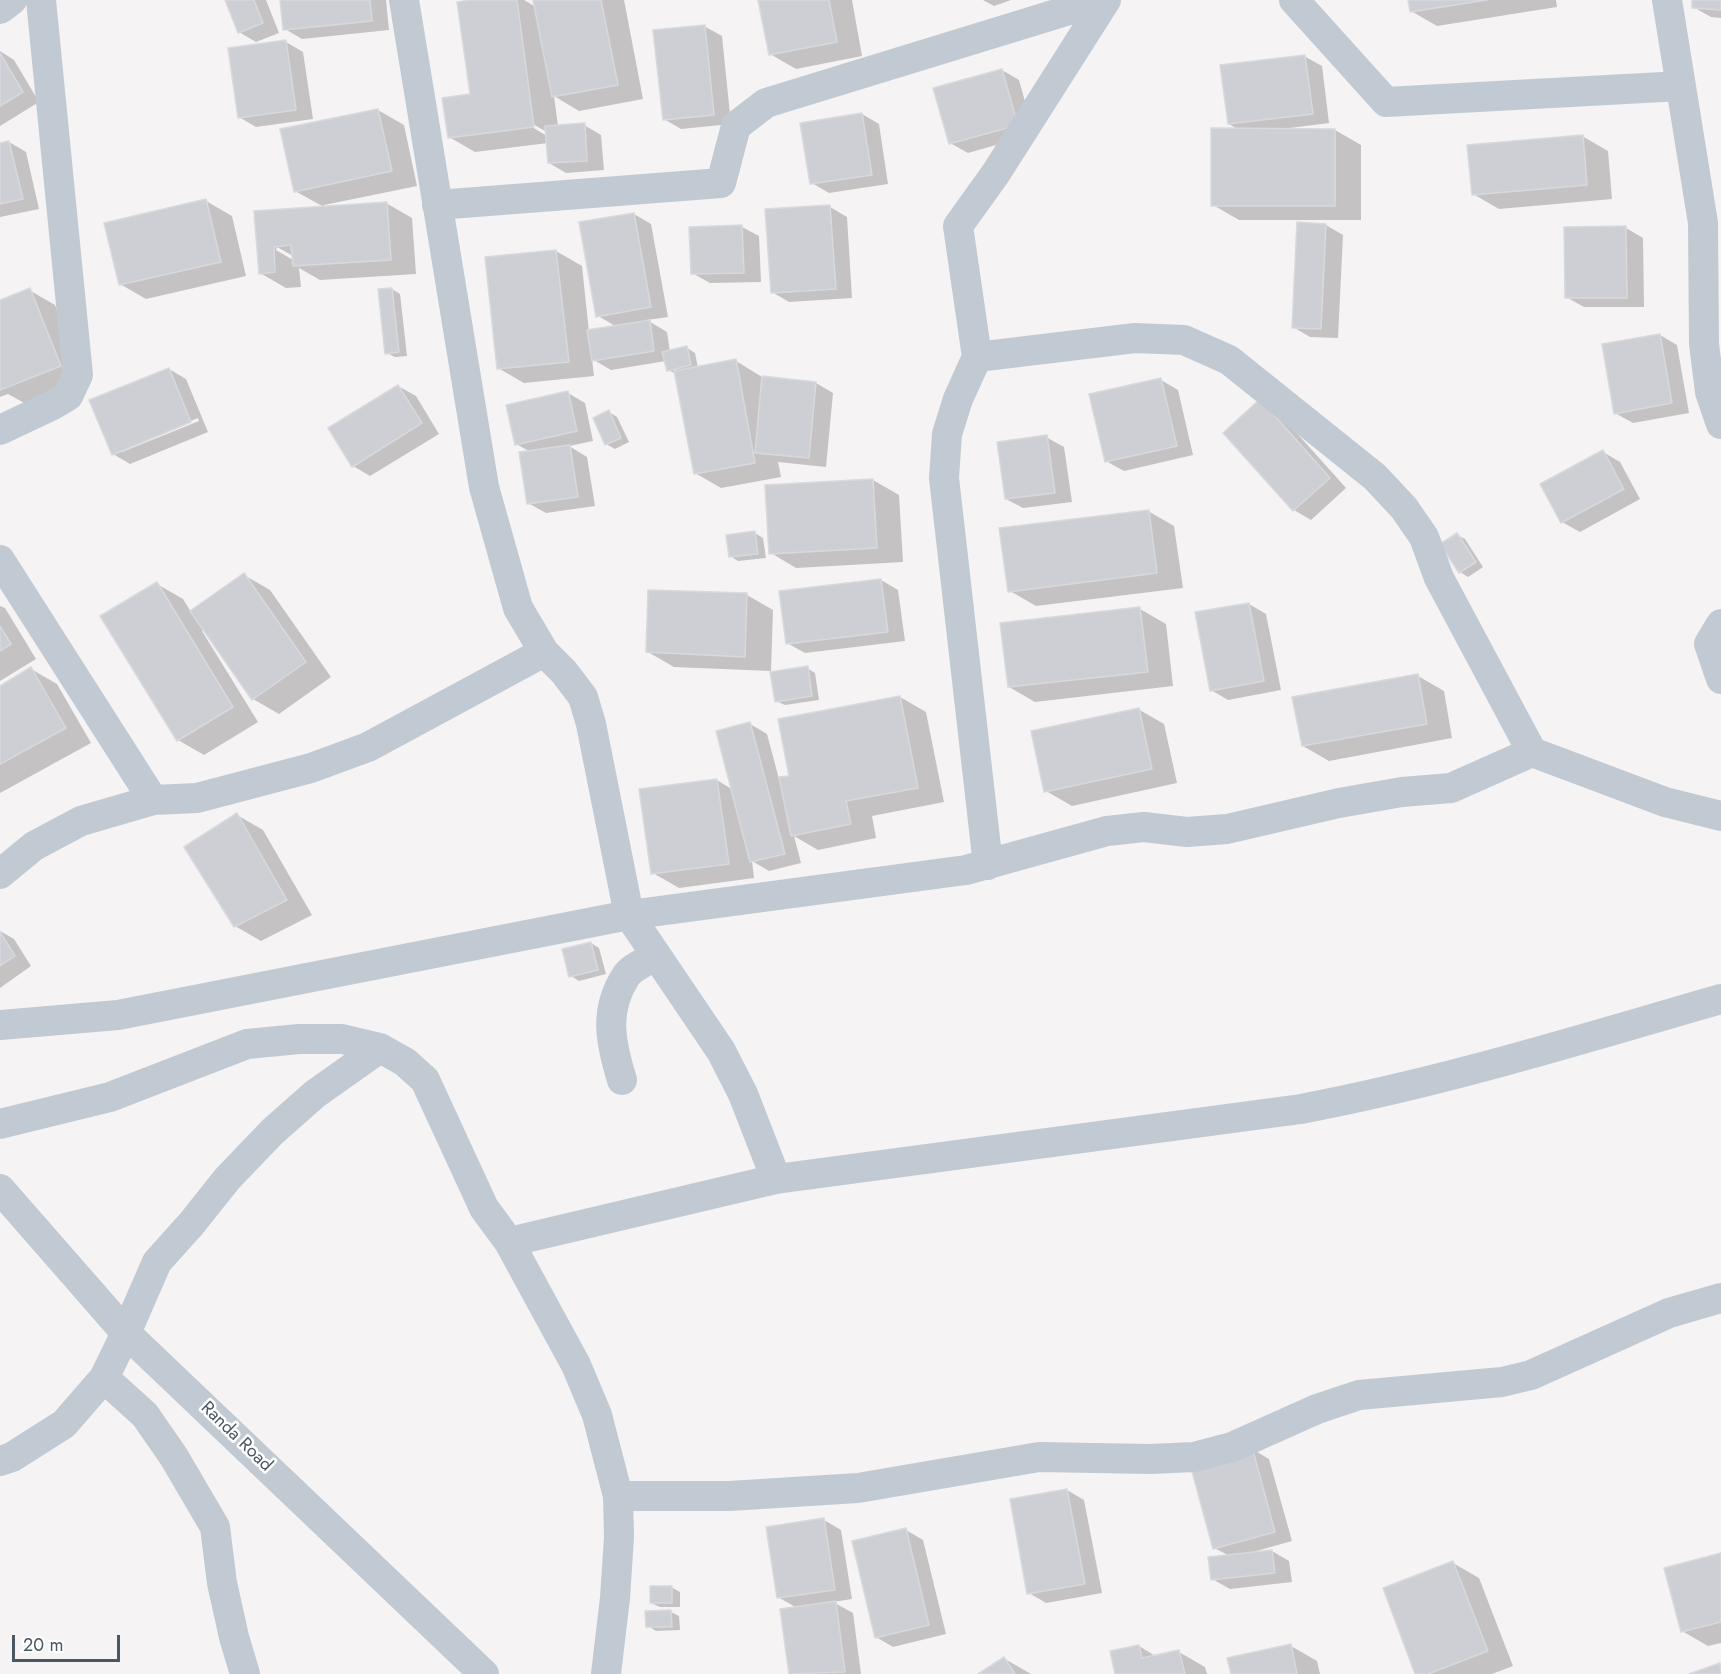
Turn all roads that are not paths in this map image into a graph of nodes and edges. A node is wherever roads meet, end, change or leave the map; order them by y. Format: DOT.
graph roads {
  1 [pos="41,0"];
  2 [pos="404,0"];
  3 [pos="1104,0"];
  4 [pos="1294,0"];
  5 [pos="1667,0"];
  6 [pos="1681,86"];
  7 [pos="438,205"];
  8 [pos="977,357"];
  9 [pos="1721,424"];
  10 [pos="0,430"];
  11 [pos="0,560"];
  12 [pos="1721,624"];
  13 [pos="544,652"];
  14 [pos="1721,679"];
  15 [pos="1532,752"];
  16 [pos="153,800"];
  17 [pos="1721,816"];
  18 [pos="988,865"];
  19 [pos="0,874"];
  20 [pos="629,915"];
  21 [pos="656,955"];
  22 [pos="1721,999"];
  23 [pos="0,1025"];
  24 [pos="380,1048"];
  25 [pos="622,1080"];
  26 [pos="0,1124"];
  27 [pos="776,1179"];
  28 [pos="0,1189"];
  29 [pos="509,1242"];
  30 [pos="1721,1299"];
  31 [pos="126,1333"];
  32 [pos="104,1378"];
  33 [pos="0,1461"];
  34 [pos="618,1496"];
  35 [pos="245,1674"];
  36 [pos="484,1674"];
  37 [pos="606,1674"];
  1 -- 10 [label="street"];
  2 -- 7 [label="street"];
  3 -- 7 [label="street"];
  3 -- 8 [label="street"];
  4 -- 6 [label="street"];
  5 -- 6 [label="street"];
  6 -- 9 [label="street"];
  7 -- 13 [label="street"];
  8 -- 15 [label="street"];
  8 -- 18 [label="street"];
  11 -- 16 [label="street"];
  12 -- 14 [label="street"];
  13 -- 16 [label="street"];
  13 -- 20 [label="street"];
  15 -- 17 [label="street"];
  15 -- 18 [label="street"];
  16 -- 19 [label="street"];
  18 -- 20 [label="street"];
  20 -- 21 [label="street"];
  20 -- 23 [label="street"];
  21 -- 25 [label="street"];
  21 -- 27 [label="street"];
  22 -- 27 [label="street"];
  24 -- 26 [label="street"];
  24 -- 29 [label="street"];
  24 -- 31 [label="street"];
  27 -- 29 [label="street"];
  28 -- 31 [label="street, Randa Road"];
  29 -- 34 [label="street"];
  30 -- 34 [label="street"];
  31 -- 32 [label="street"];
  31 -- 36 [label="street, Randa Road"];
  32 -- 33 [label="street"];
  32 -- 35 [label="street"];
  34 -- 37 [label="street"];
}
